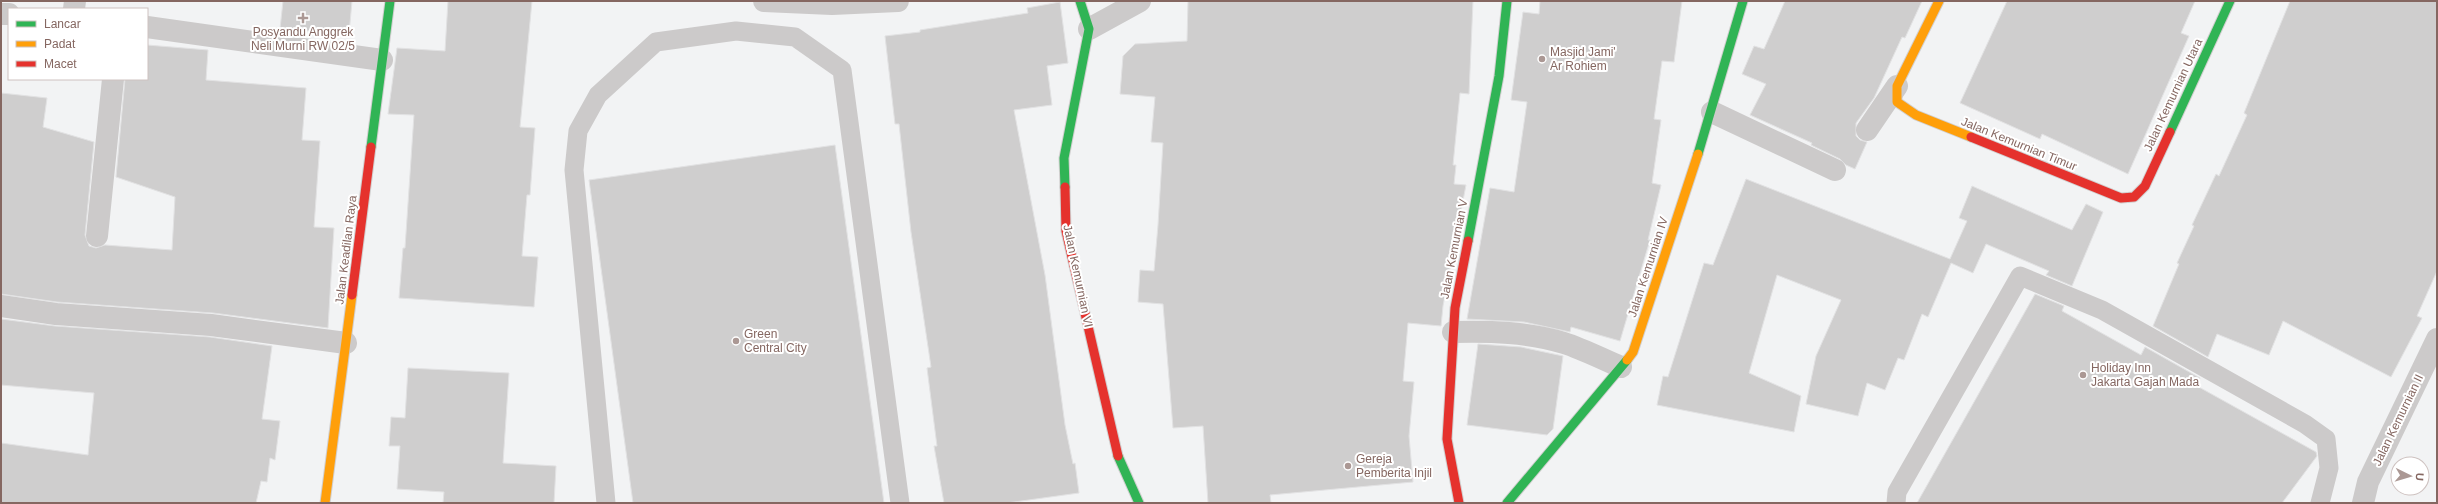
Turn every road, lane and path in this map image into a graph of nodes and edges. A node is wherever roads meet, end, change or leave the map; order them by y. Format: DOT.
graph roads {
  1 [pos="390,1"];
  2 [pos="764,1"];
  3 [pos="898,1"];
  4 [pos="1080,1"];
  5 [pos="1140,1"];
  6 [pos="1507,1"];
  7 [pos="1743,1"];
  8 [pos="1938,1"];
  9 [pos="2230,1"];
  10 [pos="148,27"];
  11 [pos="1089,29"];
  12 [pos="382,60"];
  13 [pos="113,80"];
  14 [pos="1897,94"];
  15 [pos="1712,112"];
  16 [pos="1867,130"];
  17 [pos="1835,170"];
  18 [pos="2134,196"];
  19 [pos="97,236"];
  20 [pos="1,306"];
  21 [pos="1453,332"];
  22 [pos="2437,339"];
  23 [pos="346,343"];
  24 [pos="1621,367"];
  25 [pos="325,503"];
  26 [pos="606,503"];
  27 [pos="900,503"];
  28 [pos="1140,503"];
  29 [pos="1459,503"];
  30 [pos="1506,503"];
  31 [pos="1896,503"];
  32 [pos="2320,503"];
  33 [pos="2363,503"];
  1 -- 12 [label="street, Jalan Keadilan Raya"];
  2 -- 3 [label="street"];
  4 -- 11 [label="street"];
  5 -- 11 [label="street"];
  6 -- 21 [label="street, Jalan Kemurnian V"];
  7 -- 15 [label="street, Jalan Kemurnian IV"];
  8 -- 14 [label="street"];
  9 -- 18 [label="street, Jalan Kemurnian Utara"];
  10 -- 12 [label="street"];
  11 -- 28 [label="street, Jalan Kemurnian VI"];
  12 -- 23 [label="street, Jalan Keadilan Raya"];
  13 -- 19 [label="street"];
  14 -- 16 [label="street"];
  14 -- 18 [label="street, Jalan Kemurnian Timur"];
  15 -- 17 [label="street"];
  15 -- 24 [label="street, Jalan Kemurnian IV"];
  20 -- 23 [label="street"];
  21 -- 24 [label="street"];
  21 -- 29 [label="street, Jalan Kemurnian V"];
  22 -- 33 [label="street, Jalan Kemurnian II"];
  23 -- 25 [label="street, Jalan Keadilan Raya"];
  24 -- 30 [label="street, Jalan Kemurnian IV"];
  26 -- 27 [label="lane"];
  31 -- 32 [label="lane"];
}
